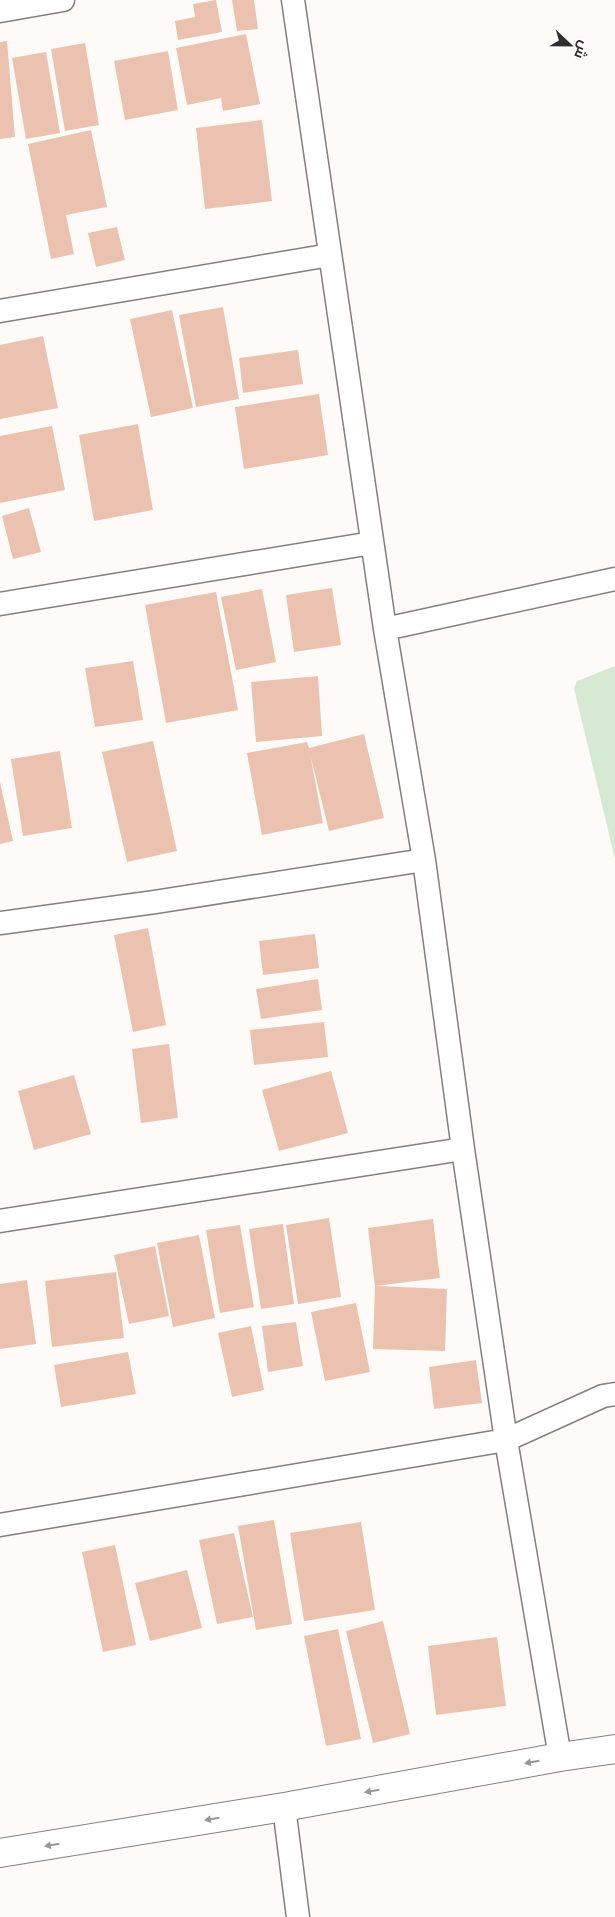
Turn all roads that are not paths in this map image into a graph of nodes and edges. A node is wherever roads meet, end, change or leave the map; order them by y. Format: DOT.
graph roads {
  1 [pos="63,0"];
  2 [pos="293,0"];
  3 [pos="0,11"];
  4 [pos="330,255"];
  5 [pos="0,311"];
  6 [pos="372,543"];
  7 [pos="615,579"];
  8 [pos="0,604"];
  9 [pos="385,629"];
  10 [pos="424,860"];
  11 [pos="0,923"];
  12 [pos="463,1149"];
  13 [pos="0,1221"];
  14 [pos="615,1394"];
  15 [pos="506,1440"];
  16 [pos="0,1525"];
  17 [pos="615,1749"];
  18 [pos="560,1757"];
  19 [pos="284,1807"];
  20 [pos="0,1853"];
  21 [pos="298,1917"];
  1 -- 3 [label="street"];
  2 -- 4 [label="street"];
  4 -- 5 [label="street"];
  4 -- 6 [label="street"];
  6 -- 8 [label="street"];
  6 -- 9 [label="street"];
  7 -- 9 [label="street"];
  9 -- 10 [label="street"];
  10 -- 11 [label="street"];
  10 -- 12 [label="street"];
  12 -- 13 [label="street"];
  12 -- 15 [label="street"];
  14 -- 15 [label="street"];
  15 -- 16 [label="street"];
  15 -- 18 [label="street"];
  17 -- 18 [label="street"];
  18 -- 19 [label="street, one-way"];
  19 -- 20 [label="street, one-way"];
  19 -- 21 [label="street"];
}
